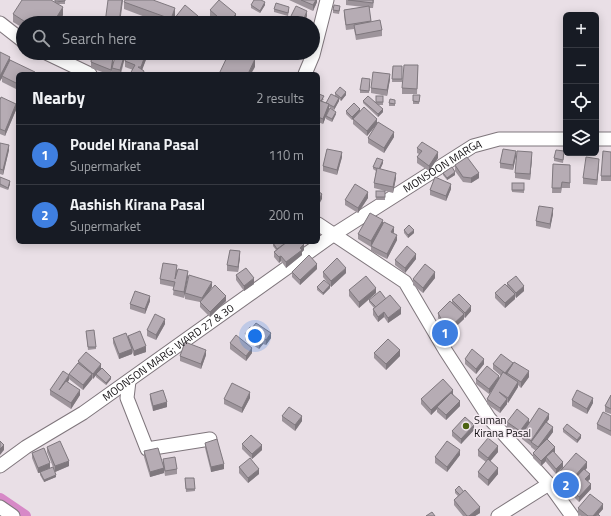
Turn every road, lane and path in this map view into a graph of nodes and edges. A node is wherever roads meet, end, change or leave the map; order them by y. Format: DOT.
graph roads {
  1 [pos="327,0"];
  2 [pos="0,23"];
  3 [pos="320,30"];
  4 [pos="16,36"];
  5 [pos="61,60"];
  6 [pos="312,60"];
  7 [pos="86,72"];
  8 [pos="306,72"];
  9 [pos="563,138"];
  10 [pos="599,139"];
  11 [pos="611,139"];
  12 [pos="320,225"];
  13 [pos="333,235"];
  14 [pos="129,381"];
  15 [pos="210,439"];
  16 [pos="0,466"];
  17 [pos="549,484"];
  18 [pos="0,507"];
  19 [pos="13,516"];
  20 [pos="498,516"];
  21 [pos="572,516"];
  1 -- 3 [label="street"];
  2 -- 4 [label="street"];
  5 -- 7 [label="street"];
  6 -- 8 [label="street"];
  9 -- 13 [label="street, MONSOON MARGA"];
  10 -- 11 [label="street"];
  12 -- 13 [label="street"];
  13 -- 14 [label="street, MOONSON MARG; WARD 27 & 30"];
  13 -- 17 [label="street"];
  14 -- 15 [label="street"];
  14 -- 16 [label="street, MOONSON MARG; WARD 27 & 30"];
  17 -- 20 [label="street"];
  17 -- 21 [label="street"];
  18 -- 19 [label="street"];
}
